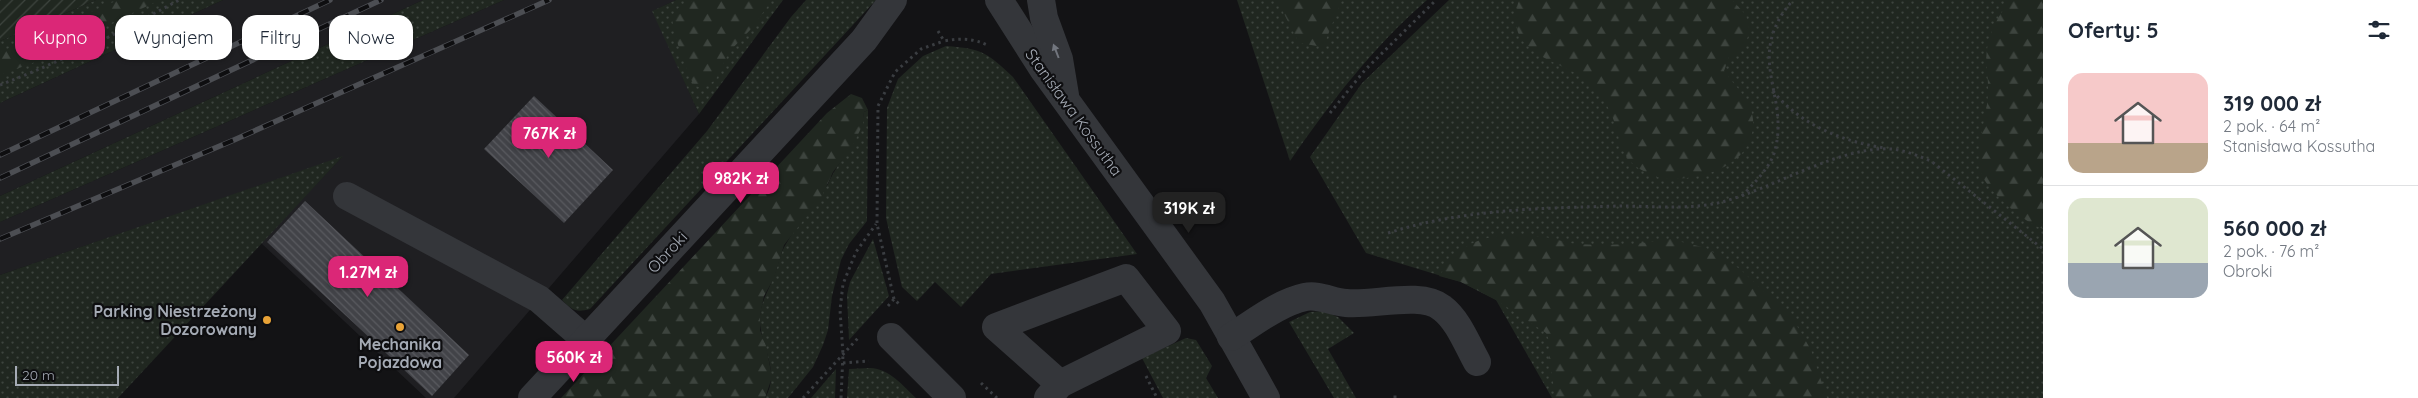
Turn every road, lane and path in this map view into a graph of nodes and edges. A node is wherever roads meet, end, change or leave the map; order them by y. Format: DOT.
graph roads {
  1 [pos="179,0"];
  2 [pos="893,0"];
  3 [pos="915,0"];
  4 [pos="998,0"];
  5 [pos="1041,0"];
  6 [pos="1436,0"];
  7 [pos="1792,0"];
  8 [pos="938,31"];
  9 [pos="864,40"];
  10 [pos="944,41"];
  11 [pos="996,49"];
  12 [pos="0,85"];
  13 [pos="1772,89"];
  14 [pos="1065,99"];
  15 [pos="1330,113"];
  16 [pos="1890,149"];
  17 [pos="347,196"];
  18 [pos="1742,196"];
  19 [pos="877,224"];
  20 [pos="1388,233"];
  21 [pos="2043,248"];
  22 [pos="894,299"];
  23 [pos="891,337"];
  24 [pos="1231,337"];
  25 [pos="586,340"];
  26 [pos="1477,362"];
  27 [pos="1054,391"];
  28 [pos="1395,392"];
  29 [pos="532,398"];
  30 [pos="841,398"];
  31 [pos="952,398"];
  32 [pos="1266,398"];
  33 [pos="1395,398"];
  1 -- 12 [label="path"];
  2 -- 9 [label="street, Obroki"];
  3 -- 9 [label="street, Obroki"];
  4 -- 14 [label="street, Stanisława Kossutha"];
  14 -- 5 [label="street, one-way"];
  6 -- 15 [label="path"];
  7 -- 13 [label="path"];
  8 -- 10 [label="path"];
  9 -- 25 [label="street, Obroki"];
  10 -- 11 [label="path"];
  10 -- 19 [label="path"];
  13 -- 16 [label="path"];
  13 -- 18 [label="path"];
  14 -- 24 [label="street, Stanisława Kossutha"];
  16 -- 18 [label="path"];
  16 -- 21 [label="path"];
  17 -- 25 [label="street"];
  18 -- 20 [label="path"];
  19 -- 22 [label="path"];
  19 -- 30 [label="path"];
  23 -- 31 [label="street"];
  24 -- 26 [label="street"];
  24 -- 32 [label="street, Stanisława Kossutha"];
  25 -- 29 [label="street, Obroki"];
  27 -- 27 [label="street"];
  28 -- 33 [label="path"];
}
